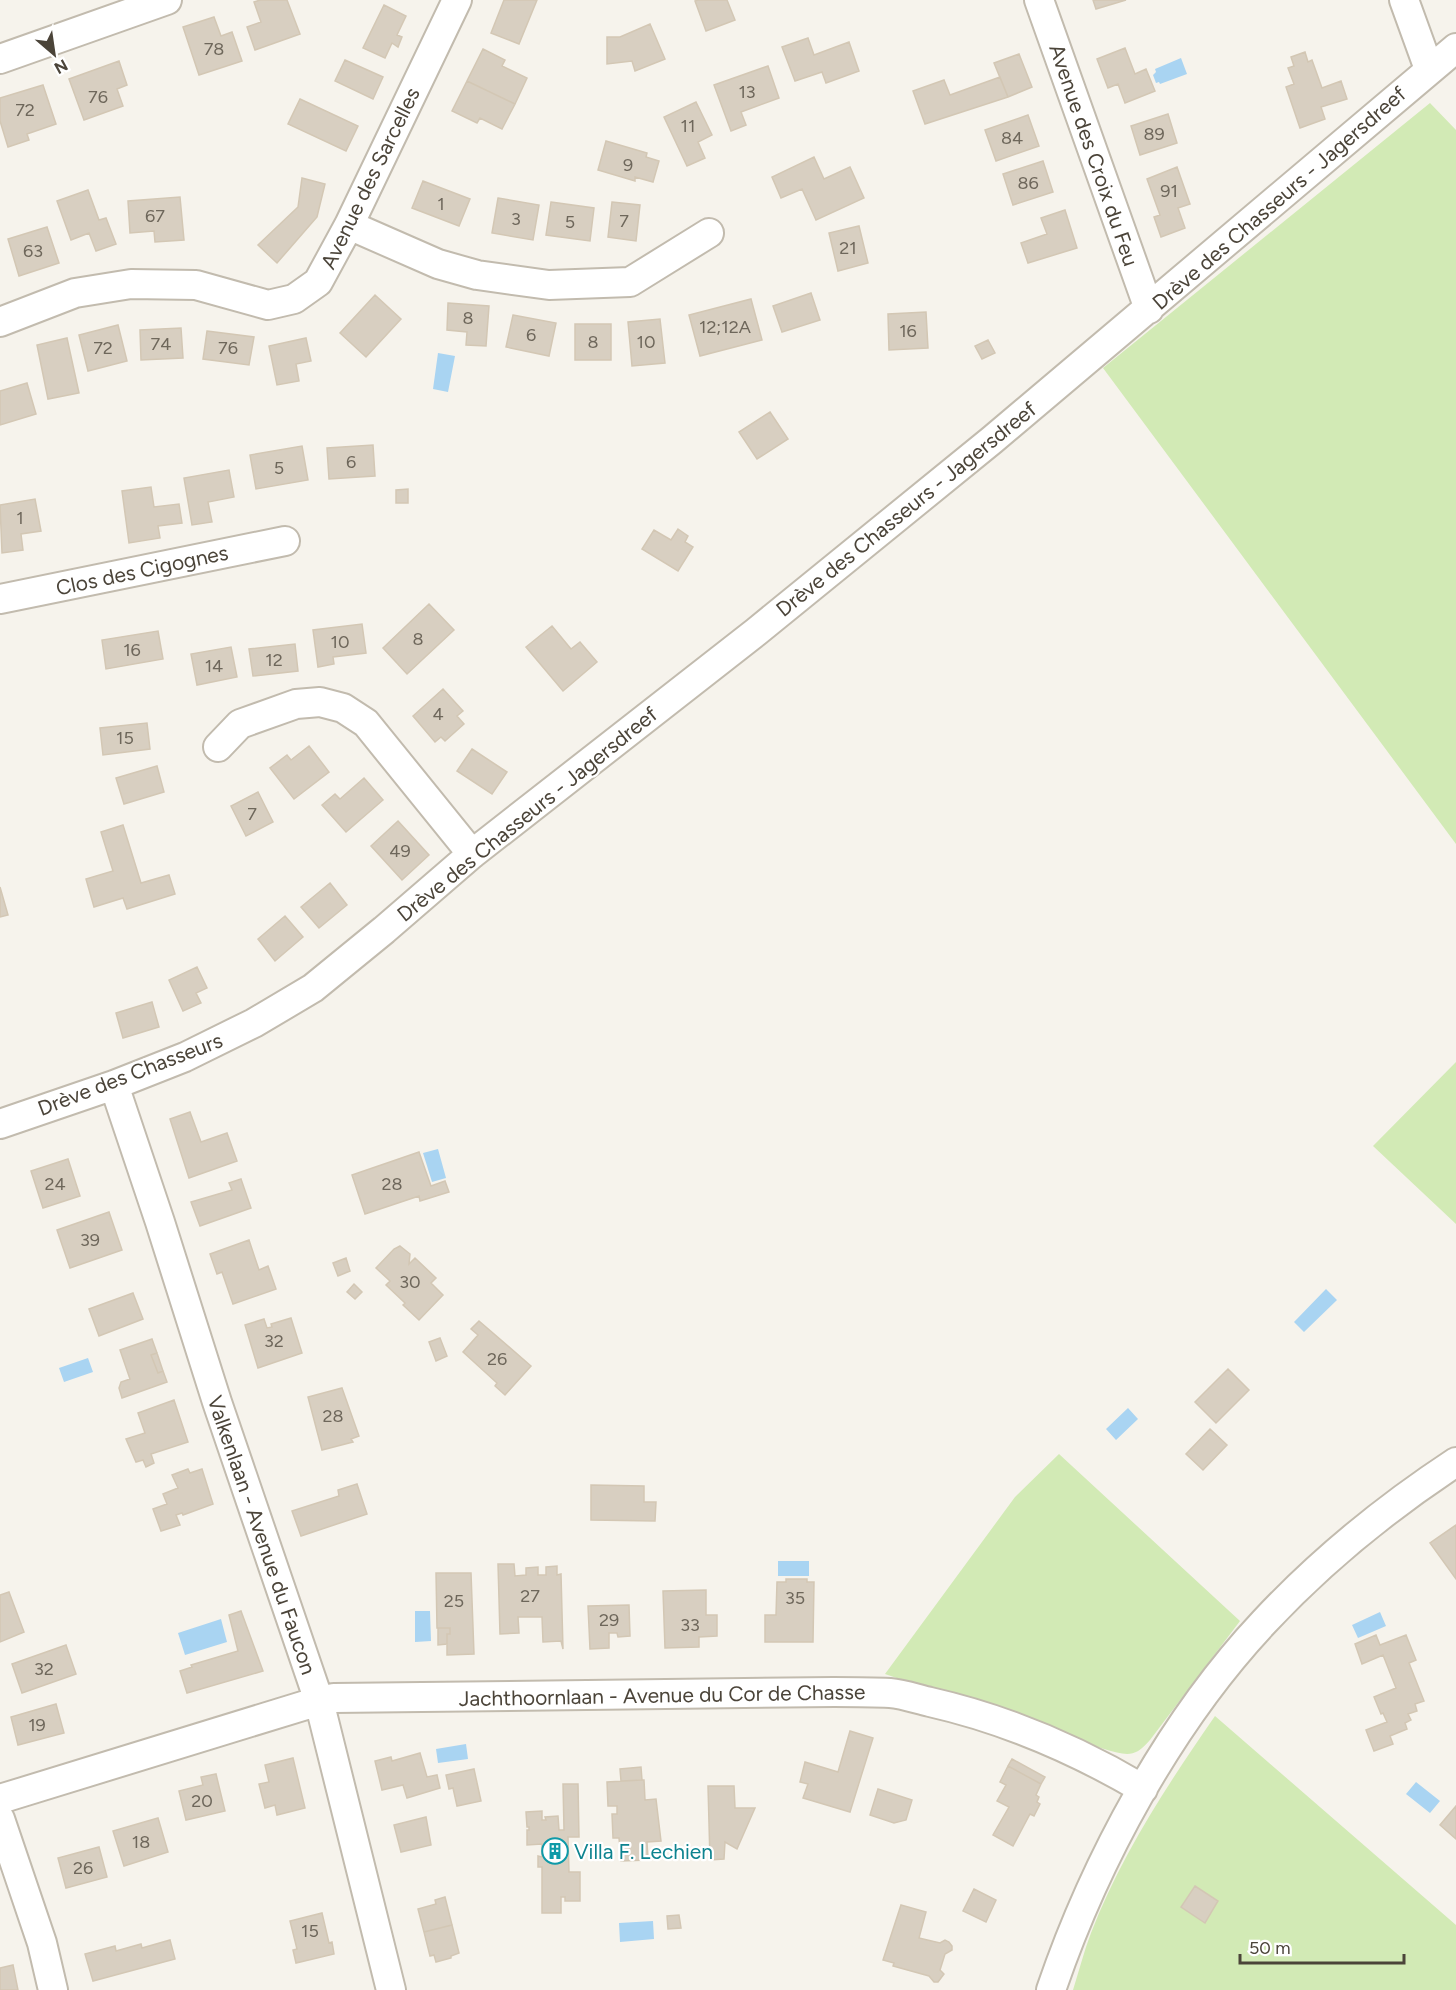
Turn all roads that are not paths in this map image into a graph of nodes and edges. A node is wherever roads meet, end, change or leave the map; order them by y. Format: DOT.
graph roads {
  1 [pos="167,0"];
  2 [pos="457,0"];
  3 [pos="1039,0"];
  4 [pos="1404,0"];
  5 [pos="1456,48"];
  6 [pos="0,59"];
  7 [pos="1429,69"];
  8 [pos="349,225"];
  9 [pos="709,233"];
  10 [pos="1149,309"];
  11 [pos="0,322"];
  12 [pos="285,541"];
  13 [pos="0,599"];
  14 [pos="218,747"];
  15 [pos="472,854"];
  16 [pos="347,960"];
  17 [pos="114,1085"];
  18 [pos="0,1124"];
  19 [pos="1456,1462"];
  20 [pos="319,1701"];
  21 [pos="1143,1789"];
  22 [pos="0,1799"];
  23 [pos="0,1819"];
  24 [pos="54,1990"];
  25 [pos="391,1990"];
  26 [pos="1051,1990"];
  1 -- 6 [label="street"];
  2 -- 8 [label="street, Avenue des Sarcelles"];
  3 -- 10 [label="street, Avenue des Croix du Feu"];
  4 -- 7 [label="street"];
  5 -- 7 [label="street, Drève des Chasseurs - Jagersdreef"];
  7 -- 10 [label="street, Drève des Chasseurs - Jagersdreef"];
  8 -- 9 [label="street"];
  8 -- 11 [label="street, Avenue des Sarcelles"];
  10 -- 15 [label="street, Drève des Chasseurs - Jagersdreef"];
  12 -- 13 [label="street, Clos des Cigognes"];
  14 -- 15 [label="street"];
  15 -- 16 [label="street, Drève des Chasseurs - Jagersdreef"];
  16 -- 17 [label="street, Drève des Chasseurs"];
  17 -- 18 [label="street, Drève des Chasseurs"];
  17 -- 20 [label="street, Valkenlaan - Avenue du Faucon"];
  19 -- 21 [label="street"];
  20 -- 21 [label="street, Jachthoornlaan - Avenue du Cor de Chasse"];
  20 -- 22 [label="street, Jachthoornlaan - Avenue du Cor de Chasse"];
  20 -- 25 [label="street, Valkenlaan - Avenue du Faucon"];
  21 -- 26 [label="street"];
  23 -- 24 [label="street"];
}
